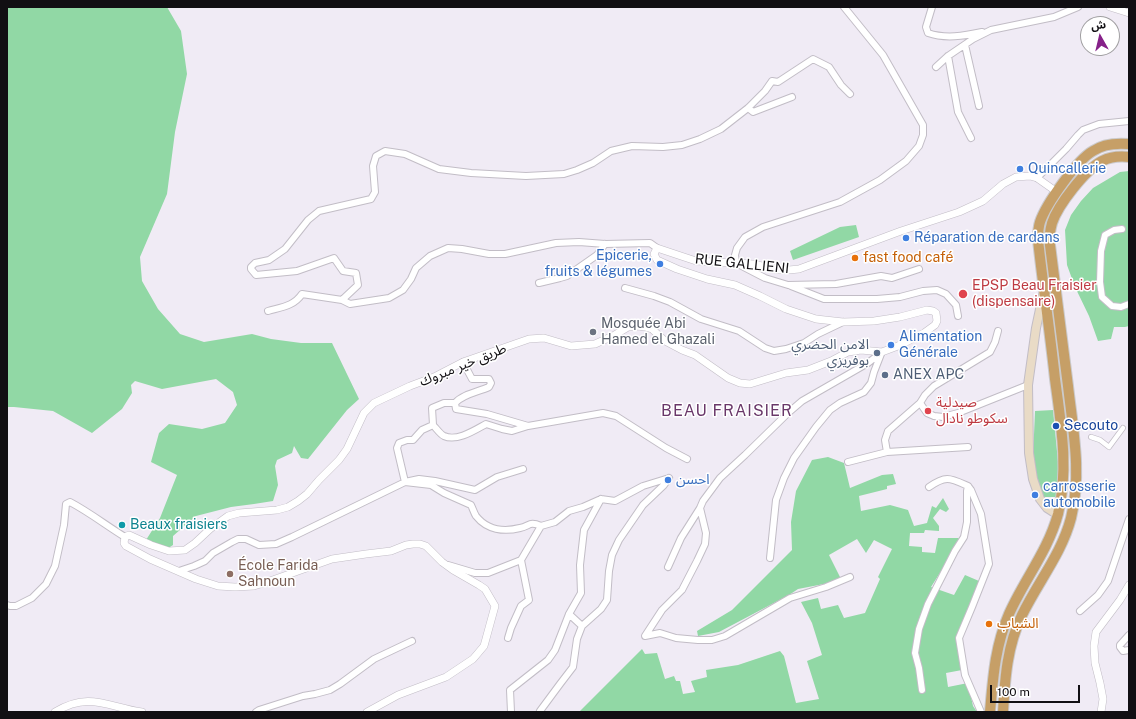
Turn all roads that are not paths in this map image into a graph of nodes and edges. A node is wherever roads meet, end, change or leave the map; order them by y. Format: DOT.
graph roads {
  1 [pos="844,7"];
  2 [pos="932,7"];
  3 [pos="1078,7"];
  4 [pos="1110,7"];
  5 [pos="1129,13"];
  6 [pos="991,30"];
  7 [pos="965,45"];
  8 [pos="948,56"];
  9 [pos="936,67"];
  10 [pos="850,94"];
  11 [pos="792,97"];
  12 [pos="979,106"];
  13 [pos="748,108"];
  14 [pos="1129,120"];
  15 [pos="971,138"];
  16 [pos="1129,144"];
  17 [pos="1129,157"];
  18 [pos="1037,178"];
  19 [pos="1057,192"];
  20 [pos="1122,229"];
  21 [pos="605,244"];
  22 [pos="657,248"];
  23 [pos="736,263"];
  24 [pos="919,269"];
  25 [pos="539,283"];
  26 [pos="788,285"];
  27 [pos="625,288"];
  28 [pos="1044,289"];
  29 [pos="342,300"];
  30 [pos="1129,304"];
  31 [pos="268,311"];
  32 [pos="958,316"];
  33 [pos="843,322"];
  34 [pos="998,331"];
  35 [pos="882,352"];
  36 [pos="463,362"];
  37 [pos="1028,385"];
  38 [pos="920,403"];
  39 [pos="455,406"];
  40 [pos="433,425"];
  41 [pos="528,426"];
  42 [pos="1123,428"];
  43 [pos="1091,438"];
  44 [pos="968,447"];
  45 [pos="887,452"];
  46 [pos="687,459"];
  47 [pos="848,462"];
  48 [pos="523,469"];
  49 [pos="405,482"];
  50 [pos="968,486"];
  51 [pos="929,487"];
  52 [pos="601,500"];
  53 [pos="700,508"];
  54 [pos="1058,515"];
  55 [pos="1129,520"];
  56 [pos="541,526"];
  57 [pos="125,537"];
  58 [pos="770,558"];
  59 [pos="521,560"];
  60 [pos="444,564"];
  61 [pos="668,567"];
  62 [pos="179,572"];
  63 [pos="850,577"];
  64 [pos="1129,585"];
  65 [pos="7,605"];
  66 [pos="1080,611"];
  67 [pos="570,614"];
  68 [pos="582,626"];
  69 [pos="1129,635"];
  70 [pos="508,638"];
  71 [pos="412,641"];
  72 [pos="1129,650"];
  73 [pos="922,690"];
  74 [pos="540,711"];
  75 [pos="55,712"];
  76 [pos="142,712"];
  77 [pos="256,712"];
  78 [pos="367,712"];
  79 [pos="511,712"];
  80 [pos="981,712"];
  81 [pos="990,712"];
  82 [pos="1003,712"];
  83 [pos="1101,712"];
  1 -- 23 [label="street"];
  2 -- 6 [label="street"];
  3 -- 6 [label="street"];
  4 -- 5 [label="street"];
  6 -- 7 [label="street"];
  7 -- 8 [label="street"];
  7 -- 12 [label="street"];
  8 -- 9 [label="street"];
  8 -- 15 [label="street"];
  10 -- 13 [label="street"];
  11 -- 13 [label="street"];
  13 -- 29 [label="street"];
  14 -- 18 [label="street"];
  16 -- 19 [label="highway"];
  17 -- 82 [label="highway"];
  18 -- 19 [label="street"];
  18 -- 23 [label="street, RUE GALLIENI"];
  19 -- 28 [label="highway"];
  20 -- 30 [label="street"];
  21 -- 22 [label="street, RUE GALLIENI"];
  21 -- 25 [label="street"];
  21 -- 29 [label="street, RUE GALLIENI"];
  22 -- 23 [label="street, RUE GALLIENI"];
  22 -- 33 [label="street, طريق خير مبروك"];
  23 -- 26 [label="street"];
  24 -- 26 [label="street"];
  26 -- 32 [label="street"];
  27 -- 33 [label="street"];
  28 -- 37 [label="main road"];
  28 -- 54 [label="highway"];
  29 -- 31 [label="street"];
  33 -- 35 [label="street, طريق خير مبروك"];
  34 -- 38 [label="street"];
  35 -- 36 [label="street, طريق خير مبروك"];
  35 -- 53 [label="street"];
  35 -- 58 [label="street"];
  36 -- 39 [label="street"];
  36 -- 57 [label="street, طريق خير مبروك"];
  37 -- 38 [label="street"];
  37 -- 54 [label="main road"];
  38 -- 45 [label="street"];
  39 -- 40 [label="street"];
  39 -- 41 [label="street"];
  40 -- 41 [label="street"];
  40 -- 49 [label="street"];
  41 -- 46 [label="street"];
  42 -- 43 [label="street"];
  44 -- 45 [label="street"];
  45 -- 47 [label="street"];
  48 -- 49 [label="street"];
  49 -- 56 [label="street"];
  49 -- 62 [label="street"];
  50 -- 51 [label="street"];
  50 -- 73 [label="street"];
  50 -- 80 [label="street"];
  52 -- 56 [label="street"];
  52 -- 67 [label="street"];
  52 -- 68 [label="street"];
  53 -- 61 [label="street"];
  53 -- 63 [label="street"];
  54 -- 81 [label="highway"];
  55 -- 66 [label="street"];
  56 -- 59 [label="street"];
  57 -- 62 [label="street"];
  57 -- 65 [label="street"];
  59 -- 60 [label="street"];
  59 -- 70 [label="street"];
  60 -- 62 [label="street"];
  60 -- 78 [label="street"];
  64 -- 83 [label="street"];
  67 -- 68 [label="street"];
  67 -- 79 [label="street"];
  68 -- 74 [label="street"];
  69 -- 72 [label="street"];
  71 -- 77 [label="street"];
  75 -- 76 [label="street"];
}
